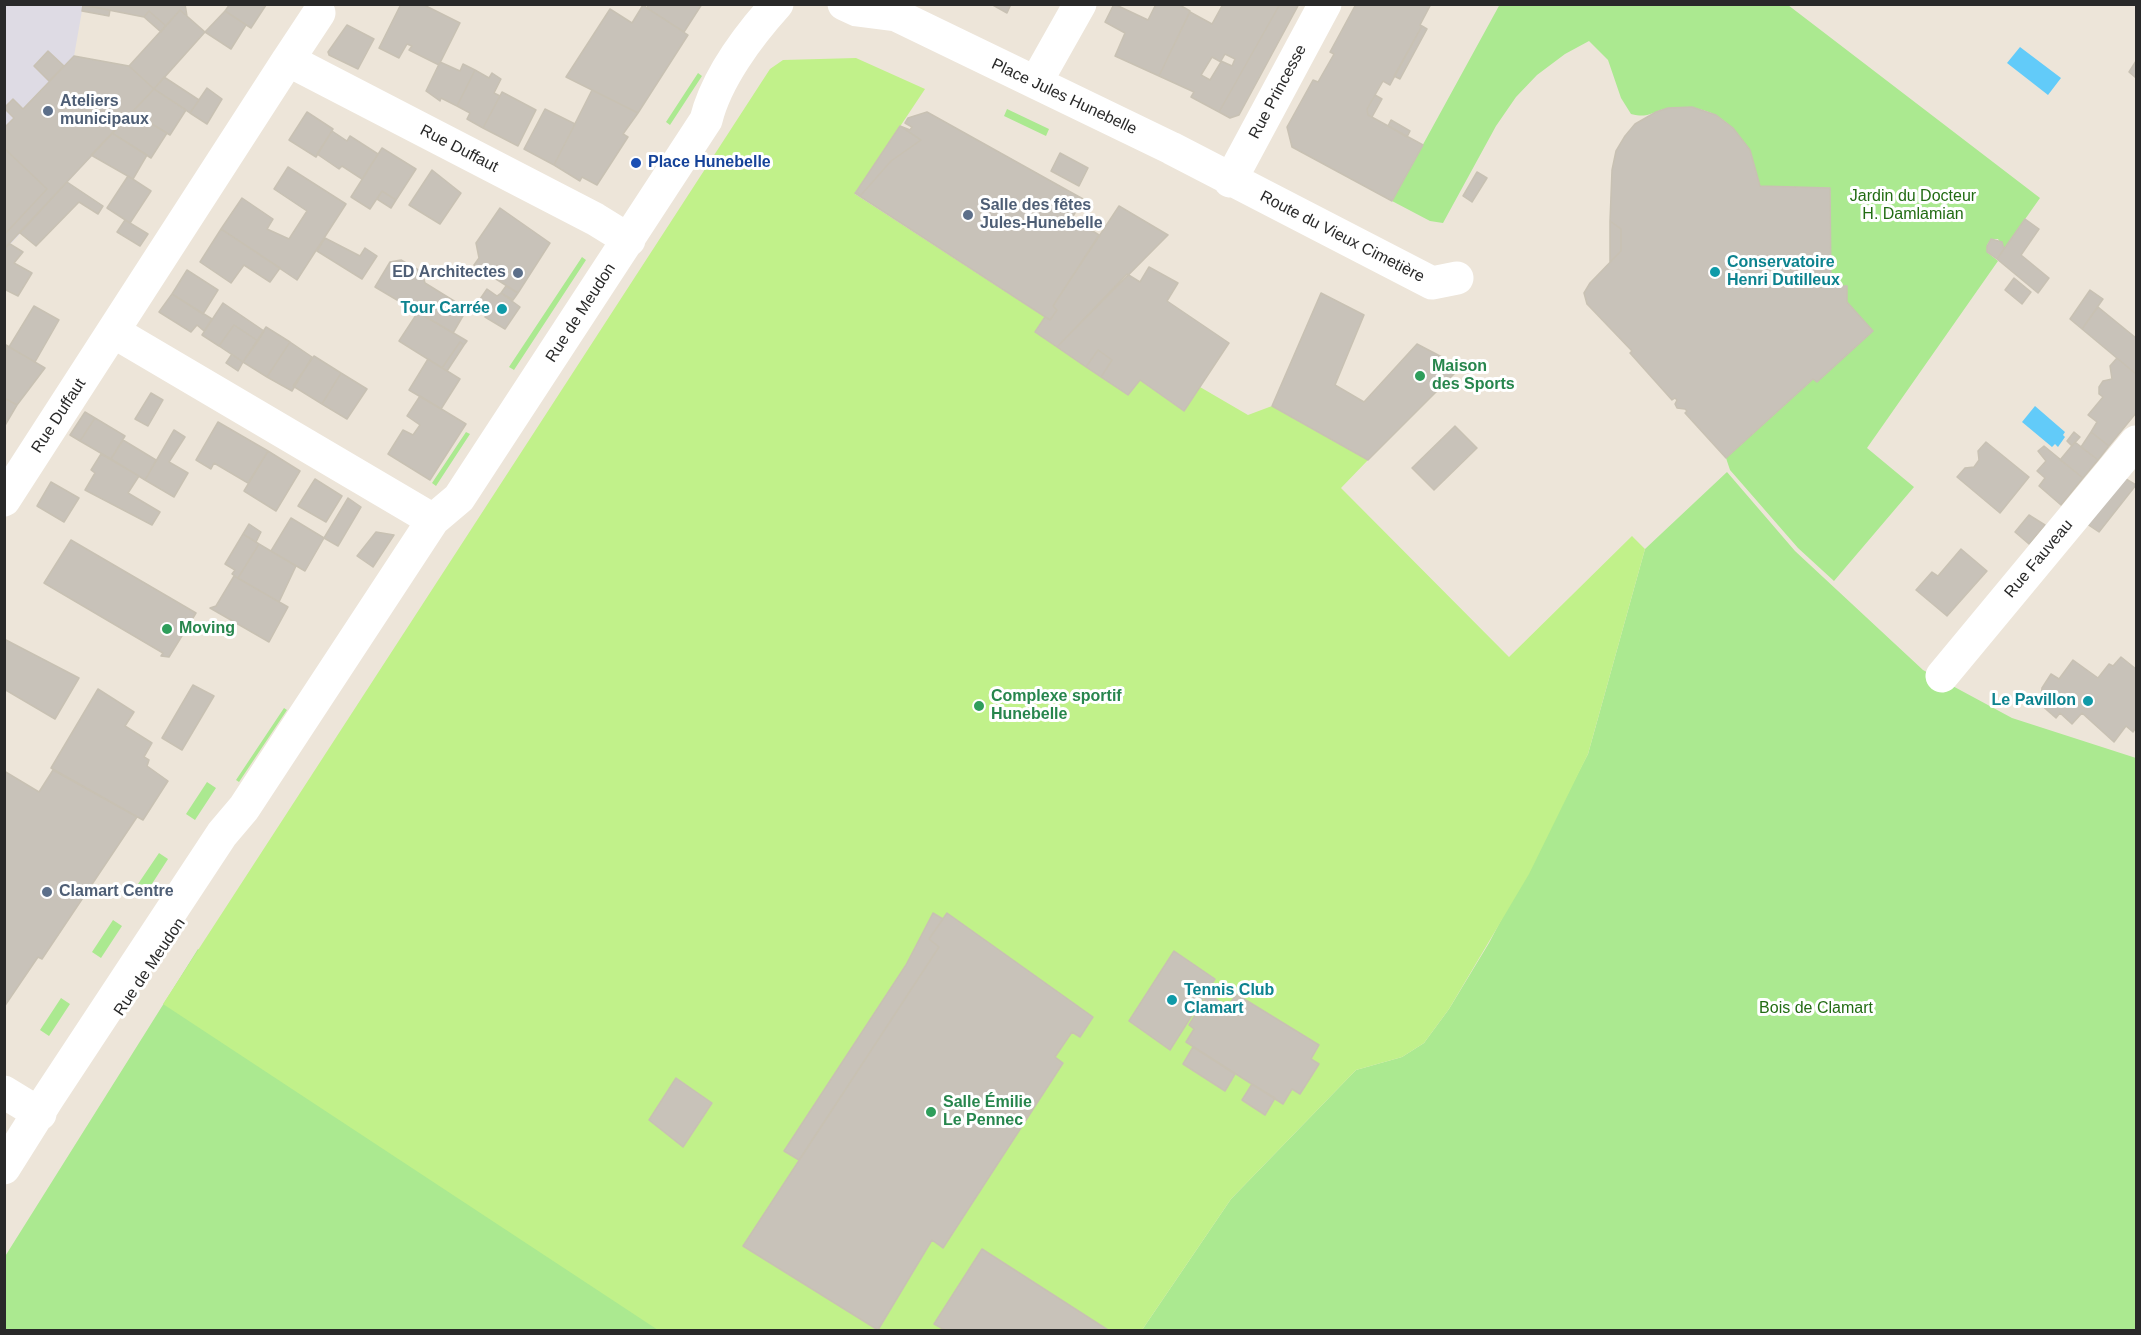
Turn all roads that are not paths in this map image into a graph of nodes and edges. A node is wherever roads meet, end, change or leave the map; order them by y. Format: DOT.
graph roads {
  1 [pos="777,4"];
  2 [pos="844,4"];
  3 [pos="1080,4"];
  4 [pos="1325,4"];
  5 [pos="892,10"];
  6 [pos="319,14"];
  7 [pos="288,60"];
  8 [pos="1036,82"];
  9 [pos="1230,181"];
  10 [pos="622,236"];
  11 [pos="1457,278"];
  12 [pos="114,332"];
  13 [pos="2136,442"];
  14 [pos="4,500"];
  15 [pos="433,520"];
  16 [pos="1942,676"];
  17 [pos="4,1092"];
  18 [pos="40,1114"];
  19 [pos="4,1168"];
  1 -- 10 [label="street, Rue de Meudon"];
  2 -- 5 [label="street, Place Jules Hunebelle"];
  3 -- 8 [label="street"];
  4 -- 9 [label="street, Rue Princesse"];
  5 -- 8 [label="street, Place Jules Hunebelle"];
  6 -- 7 [label="street, Rue Duffaut"];
  7 -- 10 [label="street, Rue Duffaut"];
  7 -- 12 [label="street, Rue Duffaut"];
  8 -- 9 [label="street, Place Jules Hunebelle"];
  9 -- 11 [label="street, Route du Vieux Cimetière"];
  10 -- 15 [label="street, Rue de Meudon"];
  12 -- 14 [label="street, Rue Duffaut"];
  12 -- 15 [label="street"];
  13 -- 16 [label="street, Rue Fauveau"];
  15 -- 18 [label="street, Rue de Meudon"];
  17 -- 18 [label="street"];
  18 -- 19 [label="street, Rue de Meudon"];
}
